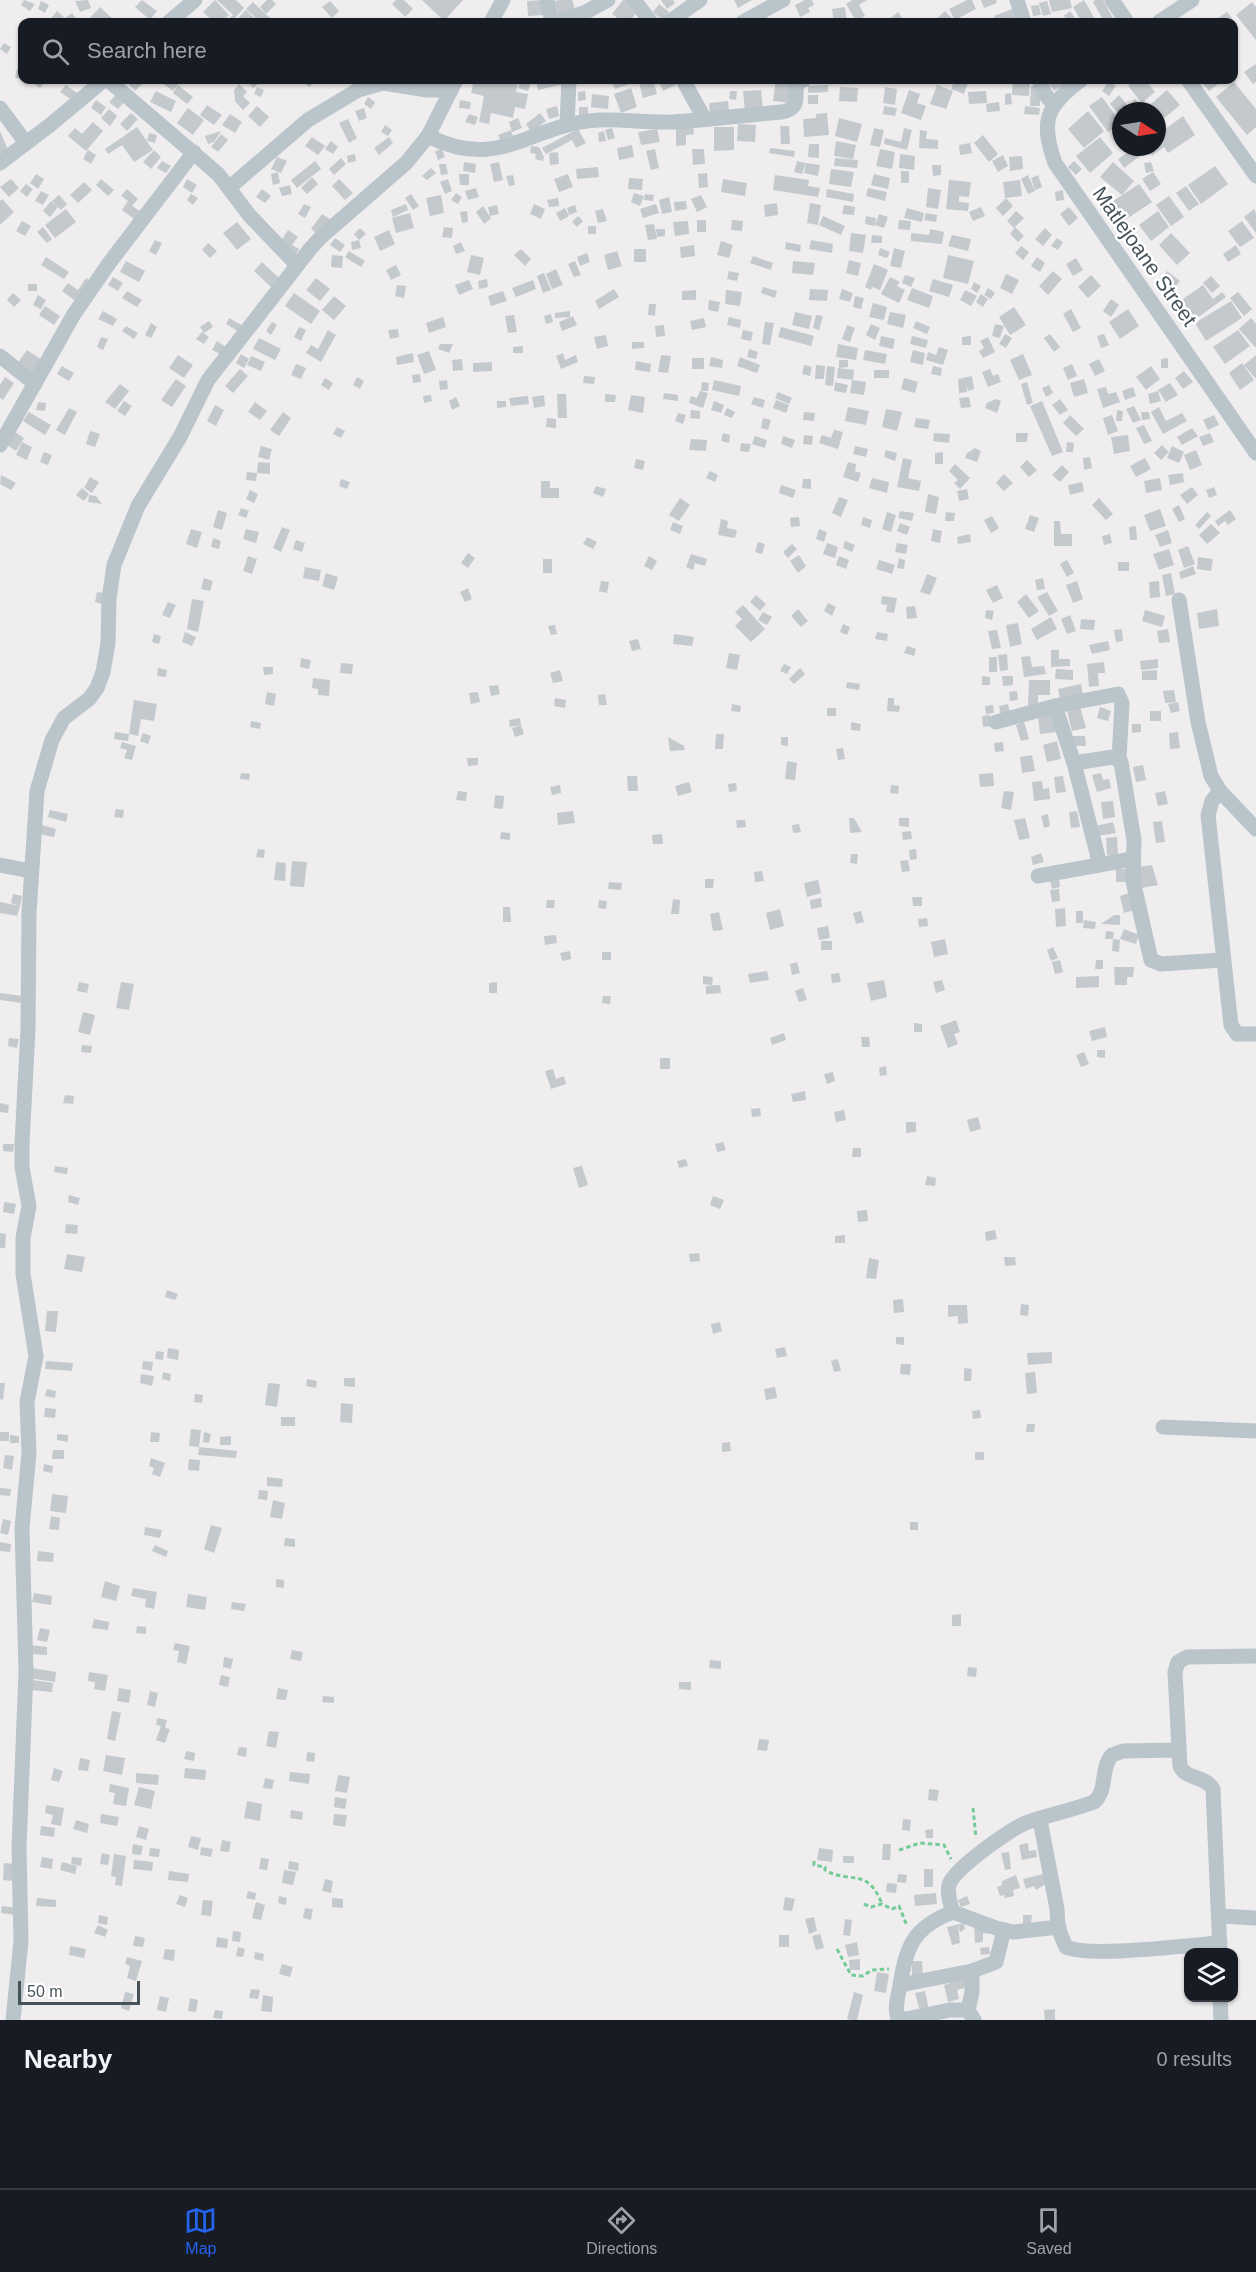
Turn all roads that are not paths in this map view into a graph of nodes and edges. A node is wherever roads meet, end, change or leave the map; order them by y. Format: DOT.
graph roads {
  1 [pos="195,0"];
  2 [pos="503,0"];
  3 [pos="547,0"];
  4 [pos="608,0"];
  5 [pos="634,0"];
  6 [pos="700,0"];
  7 [pos="783,0"];
  8 [pos="1017,0"];
  9 [pos="1112,0"];
  10 [pos="1192,0"];
  11 [pos="174,18"];
  12 [pos="493,18"];
  13 [pos="553,18"];
  14 [pos="567,18"];
  15 [pos="648,18"];
  16 [pos="675,18"];
  17 [pos="750,18"];
  18 [pos="1023,18"];
  19 [pos="1124,18"];
  20 [pos="1165,18"];
  21 [pos="101,84"];
  22 [pos="111,84"];
  23 [pos="379,84"];
  24 [pos="389,84"];
  25 [pos="568,84"];
  26 [pos="685,84"];
  27 [pos="798,84"];
  28 [pos="1041,84"];
  29 [pos="1076,84"];
  30 [pos="1191,84"];
  31 [pos="453,85"];
  32 [pos="1053,104"];
  33 [pos="0,108"];
  34 [pos="704,118"];
  35 [pos="567,124"];
  36 [pos="428,136"];
  37 [pos="26,143"];
  38 [pos="1256,148"];
  39 [pos="194,152"];
  40 [pos="1243,157"];
  41 [pos="0,163"];
  42 [pos="1256,177"];
  43 [pos="230,187"];
  44 [pos="297,265"];
  45 [pos="0,356"];
  46 [pos="36,384"];
  47 [pos="0,445"];
  48 [pos="1256,453"];
  49 [pos="1179,600"];
  50 [pos="1055,706"];
  51 [pos="996,722"];
  52 [pos="1119,759"];
  53 [pos="1074,763"];
  54 [pos="1220,791"];
  55 [pos="1256,829"];
  56 [pos="1132,859"];
  57 [pos="0,865"];
  58 [pos="1100,865"];
  59 [pos="31,871"];
  60 [pos="1038,876"];
  61 [pos="1222,960"];
  62 [pos="1256,1034"];
  63 [pos="1163,1427"];
  64 [pos="1256,1431"];
  65 [pos="1256,1656"];
  66 [pos="1178,1750"];
  67 [pos="1040,1820"];
  68 [pos="953,1912"];
  69 [pos="1220,1916"];
  70 [pos="1256,1918"];
  71 [pos="1059,1927"];
  72 [pos="1004,1930"];
  73 [pos="1220,1948"];
  74 [pos="1184,1949"];
  75 [pos="972,1971"];
  76 [pos="900,1985"];
  77 [pos="1220,2002"];
  78 [pos="971,2015"];
  79 [pos="14,2020"];
  80 [pos="1221,2020"];
  1 -- 11 [label="street"];
  2 -- 12 [label="street"];
  3 -- 13 [label="street"];
  4 -- 14 [label="street"];
  5 -- 15 [label="street"];
  6 -- 16 [label="street"];
  7 -- 17 [label="street"];
  8 -- 18 [label="street"];
  9 -- 19 [label="street"];
  10 -- 20 [label="street"];
  21 -- 37 [label="street"];
  22 -- 39 [label="street"];
  23 -- 43 [label="street"];
  24 -- 31 [label="street"];
  25 -- 35 [label="street"];
  26 -- 34 [label="street"];
  27 -- 34 [label="street"];
  28 -- 32 [label="street"];
  29 -- 32 [label="street"];
  30 -- 40 [label="street"];
  31 -- 36 [label="street"];
  32 -- 48 [label="street, Matlejoane Street"];
  33 -- 37 [label="street"];
  34 -- 35 [label="street"];
  35 -- 36 [label="street"];
  36 -- 44 [label="street"];
  37 -- 41 [label="street"];
  38 -- 40 [label="street"];
  39 -- 43 [label="street"];
  39 -- 46 [label="street"];
  40 -- 42 [label="street"];
  43 -- 44 [label="street"];
  44 -- 59 [label="street"];
  45 -- 46 [label="street"];
  46 -- 47 [label="street"];
  49 -- 54 [label="street"];
  50 -- 51 [label="street"];
  50 -- 52 [label="street"];
  50 -- 53 [label="street"];
  52 -- 53 [label="street"];
  52 -- 56 [label="street"];
  53 -- 58 [label="street"];
  54 -- 55 [label="street"];
  54 -- 61 [label="street"];
  56 -- 58 [label="street"];
  56 -- 61 [label="street"];
  57 -- 59 [label="street"];
  58 -- 60 [label="street"];
  59 -- 79 [label="street"];
  61 -- 62 [label="street"];
  63 -- 64 [label="street"];
  65 -- 66 [label="street"];
  66 -- 67 [label="street"];
  66 -- 69 [label="street"];
  67 -- 68 [label="street"];
  67 -- 71 [label="street"];
  68 -- 72 [label="street"];
  68 -- 76 [label="street"];
  69 -- 70 [label="street"];
  69 -- 73 [label="street"];
  71 -- 72 [label="street"];
  71 -- 74 [label="street"];
  72 -- 75 [label="street"];
  75 -- 76 [label="street"];
  75 -- 78 [label="street"];
  76 -- 78 [label="street"];
  77 -- 80 [label="street"];
}
